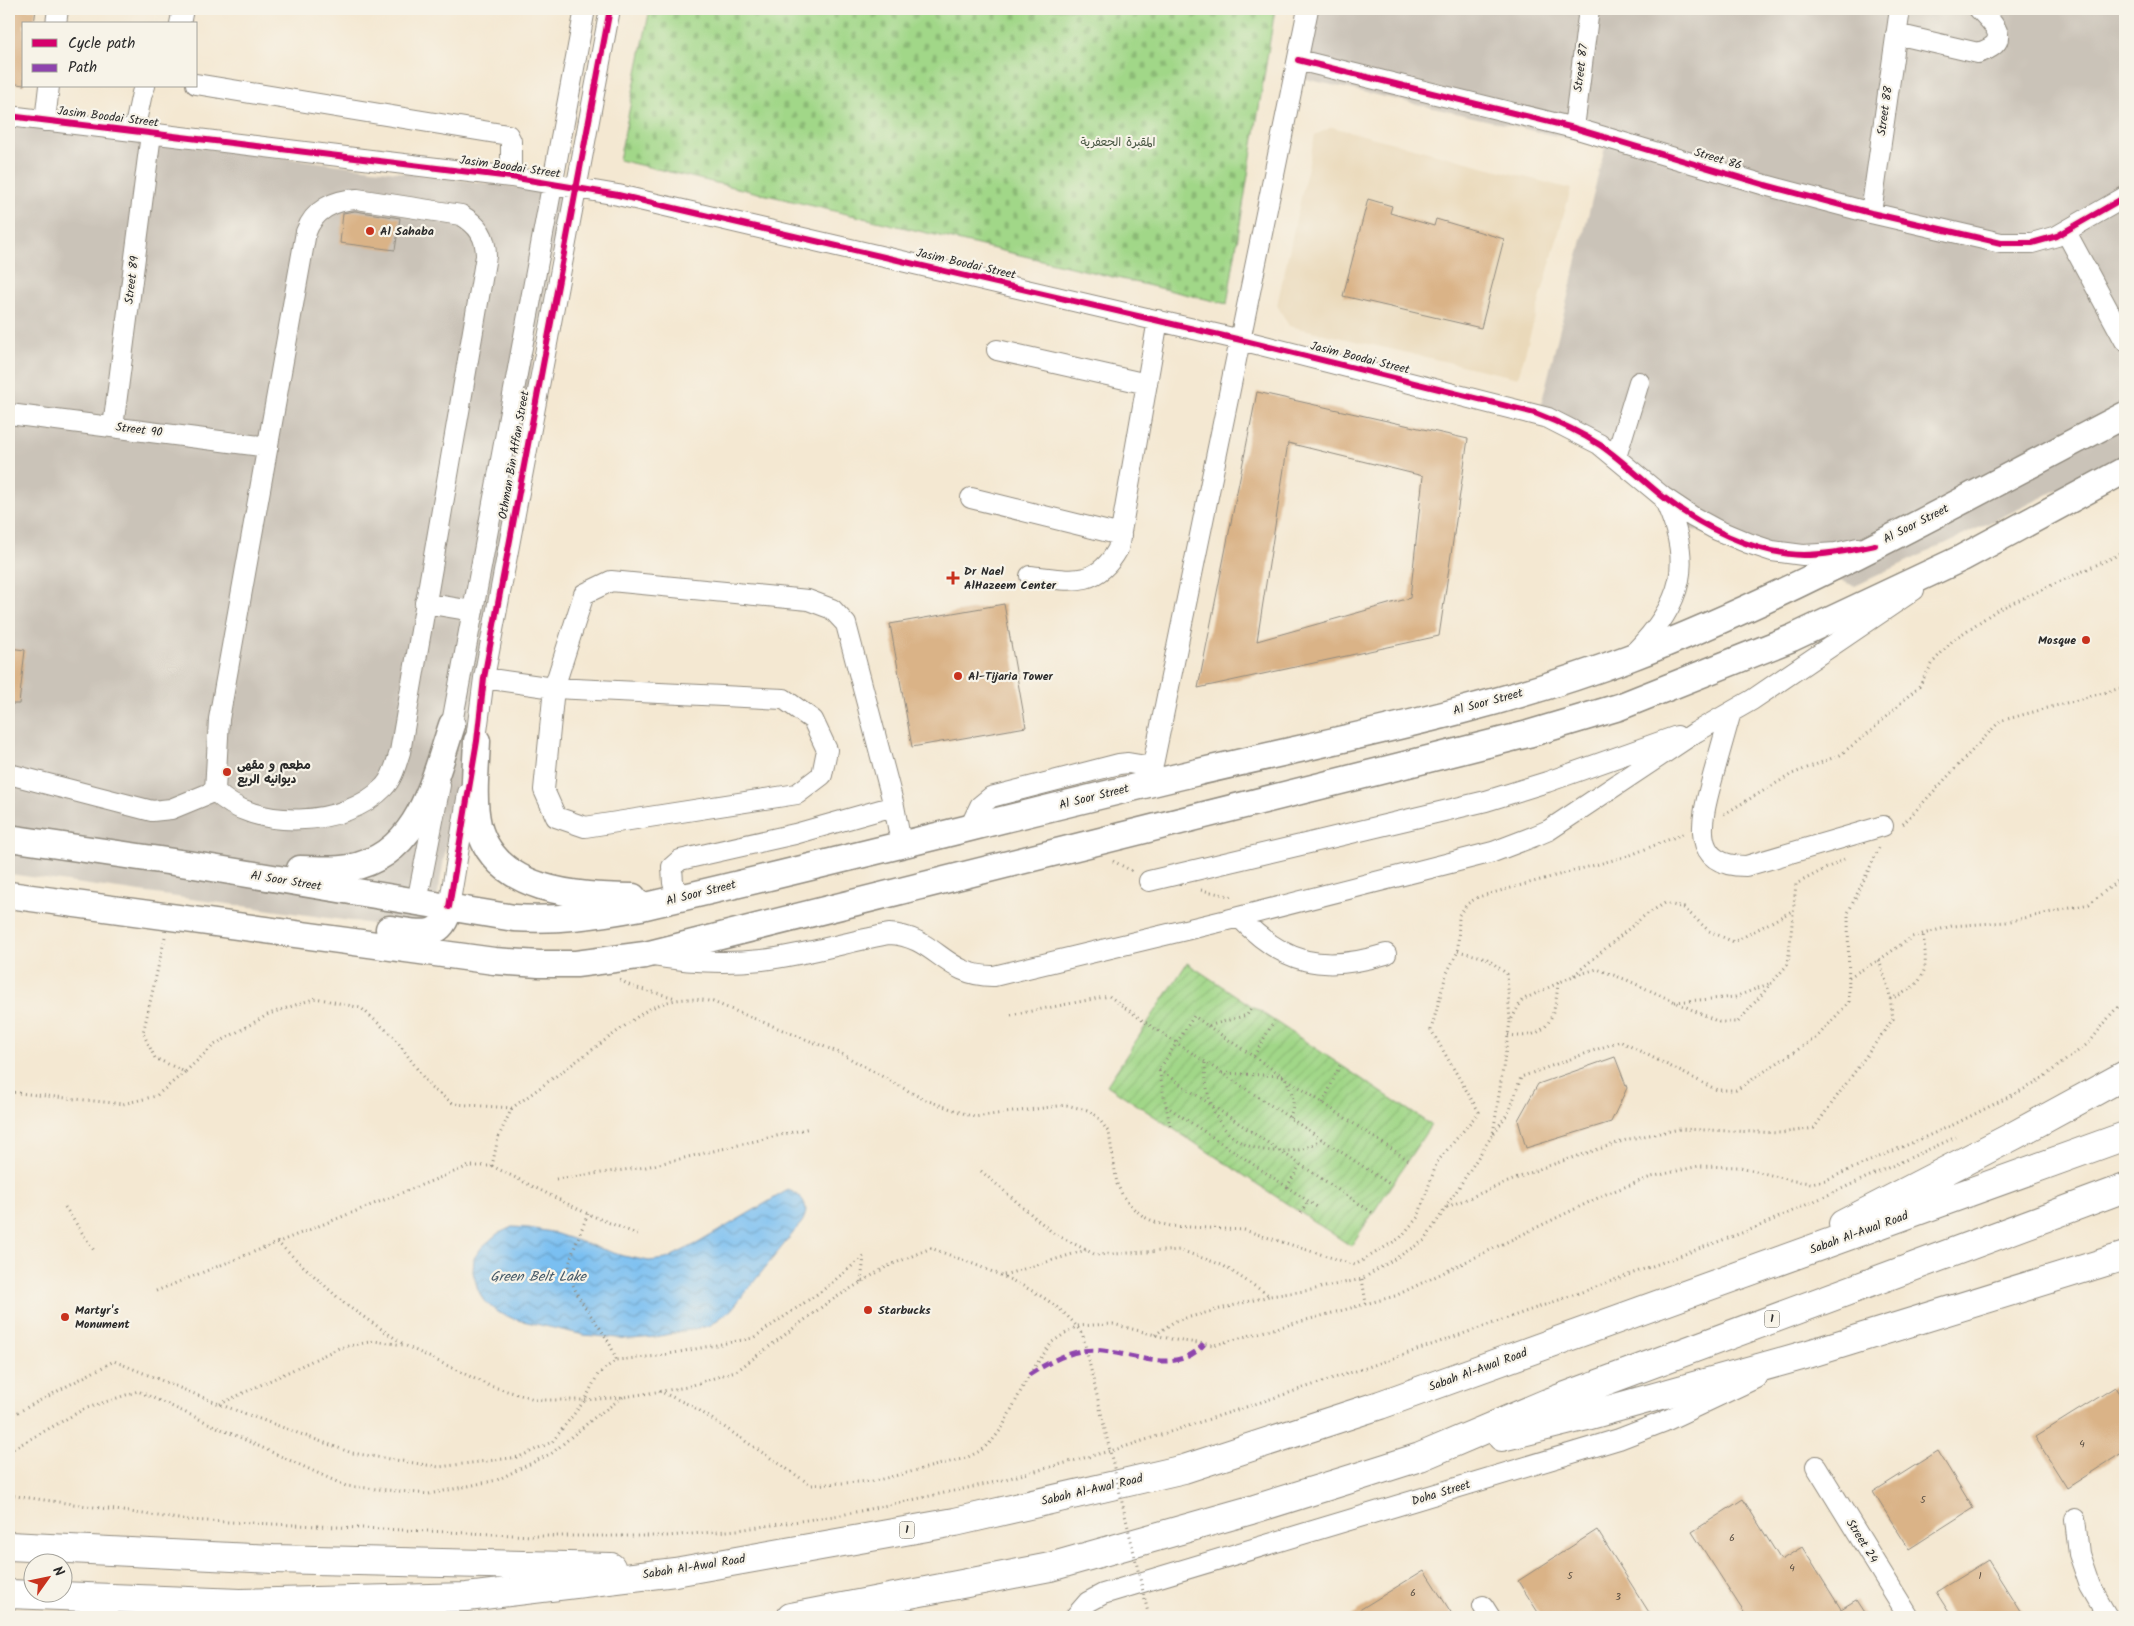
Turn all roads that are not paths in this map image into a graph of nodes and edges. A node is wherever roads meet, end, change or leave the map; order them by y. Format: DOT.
graph roads {
  1 [pos="58,9"];
  2 [pos="183,9"];
  3 [pos="585,9"];
  4 [pos="610,9"];
  5 [pos="1308,9"];
  6 [pos="1589,9"];
  7 [pos="1900,9"];
  8 [pos="1979,9"];
  9 [pos="56,22"];
  10 [pos="180,22"];
  11 [pos="1896,34"];
  12 [pos="1298,60"];
  13 [pos="198,84"];
  14 [pos="49,88"];
  15 [pos="144,88"];
  16 [pos="9,116"];
  17 [pos="45,120"];
  18 [pos="1574,128"];
  19 [pos="142,132"];
  20 [pos="511,177"];
  21 [pos="551,184"];
  22 [pos="575,188"];
  23 [pos="2125,197"];
  24 [pos="1871,214"];
  25 [pos="2066,232"];
  26 [pos="1158,320"];
  27 [pos="1241,340"];
  28 [pos="2125,341"];
  29 [pos="997,350"];
  30 [pos="1639,382"];
  31 [pos="1147,384"];
  32 [pos="9,414"];
  33 [pos="2125,415"];
  34 [pos="113,427"];
  35 [pos="268,447"];
  36 [pos="1616,457"];
  37 [pos="2125,470"];
  38 [pos="1663,497"];
  39 [pos="970,498"];
  40 [pos="1121,535"];
  41 [pos="1875,545"];
  42 [pos="1962,558"];
  43 [pos="1030,576"];
  44 [pos="425,604"];
  45 [pos="473,612"];
  46 [pos="1629,658"];
  47 [pos="484,678"];
  48 [pos="554,688"];
  49 [pos="1731,712"];
  50 [pos="452,725"];
  51 [pos="1696,732"];
  52 [pos="477,741"];
  53 [pos="11,775"];
  54 [pos="1150,775"];
  55 [pos="215,791"];
  56 [pos="894,806"];
  57 [pos="1886,832"];
  58 [pos="9,838"];
  59 [pos="901,843"];
  60 [pos="194,865"];
  61 [pos="1149,881"];
  62 [pos="9,895"];
  63 [pos="682,898"];
  64 [pos="417,902"];
  65 [pos="449,907"];
  66 [pos="1242,916"];
  67 [pos="251,929"];
  68 [pos="419,932"];
  69 [pos="1386,954"];
  70 [pos="645,955"];
  71 [pos="458,956"];
  72 [pos="2125,1074"];
  73 [pos="2125,1136"];
  74 [pos="2125,1188"];
  75 [pos="2125,1256"];
  76 [pos="1770,1265"];
  77 [pos="1805,1355"];
  78 [pos="1420,1457"];
  79 [pos="1816,1466"];
  80 [pos="2075,1520"];
  81 [pos="16,1545"];
  82 [pos="675,1572"];
  83 [pos="9,1594"];
  84 [pos="791,1617"];
  85 [pos="1075,1617"];
  86 [pos="1909,1617"];
  87 [pos="2108,1617"];
  1 -- 9 [label="street"];
  2 -- 10 [label="street"];
  3 -- 21 [label="street, Othman Bin Affan Street"];
  4 -- 22 [label="street, Othman Bin Affan Street"];
  5 -- 12 [label="street"];
  6 -- 18 [label="street, Street 87"];
  7 -- 11 [label="street, Street 88"];
  8 -- 11 [label="street"];
  11 -- 24 [label="street, Street 88"];
  12 -- 18 [label="street, Street 86"];
  12 -- 27 [label="street"];
  13 -- 20 [label="street"];
  14 -- 17 [label="street"];
  15 -- 19 [label="street, Street 89"];
  16 -- 17 [label="street, Jasim Boodai Street"];
  17 -- 19 [label="street, Jasim Boodai Street"];
  18 -- 24 [label="street, Street 86"];
  19 -- 20 [label="street, Jasim Boodai Street"];
  19 -- 34 [label="street, Street 89"];
  20 -- 21 [label="street, Jasim Boodai Street"];
  21 -- 22 [label="street, Jasim Boodai Street"];
  21 -- 45 [label="street, Othman Bin Affan Street"];
  22 -- 26 [label="street, Jasim Boodai Street"];
  22 -- 47 [label="street, Othman Bin Affan Street"];
  23 -- 25 [label="street, Street 86"];
  24 -- 25 [label="street, Street 86"];
  25 -- 28 [label="street"];
  26 -- 27 [label="street, Jasim Boodai Street"];
  26 -- 31 [label="street"];
  27 -- 36 [label="street, Jasim Boodai Street"];
  27 -- 54 [label="street"];
  29 -- 31 [label="street"];
  30 -- 36 [label="street"];
  31 -- 40 [label="street"];
  32 -- 34 [label="street, Street 90"];
  33 -- 41 [label="main road, Al Soor Street"];
  34 -- 35 [label="street, Street 90"];
  35 -- 44 [label="street"];
  35 -- 55 [label="street"];
  36 -- 38 [label="street, Jasim Boodai Street"];
  37 -- 42 [label="main road"];
  38 -- 41 [label="street, Jasim Boodai Street"];
  38 -- 46 [label="street, Jasim Boodai Street"];
  39 -- 40 [label="street"];
  40 -- 43 [label="street"];
  41 -- 46 [label="main road, Al Soor Street"];
  42 -- 49 [label="street"];
  42 -- 70 [label="main road"];
  44 -- 45 [label="street"];
  44 -- 55 [label="street"];
  45 -- 50 [label="street, Othman Bin Affan Street"];
  46 -- 54 [label="main road, Al Soor Street"];
  47 -- 48 [label="street"];
  47 -- 52 [label="street, Othman Bin Affan Street"];
  48 -- 48 [label="street"];
  48 -- 56 [label="street"];
  49 -- 51 [label="street"];
  49 -- 57 [label="street"];
  50 -- 60 [label="main road"];
  50 -- 64 [label="street, Othman Bin Affan Street"];
  51 -- 61 [label="street"];
  51 -- 66 [label="street"];
  52 -- 63 [label="main road"];
  52 -- 65 [label="street, Othman Bin Affan Street"];
  53 -- 55 [label="street"];
  54 -- 59 [label="main road, Al Soor Street"];
  56 -- 59 [label="street"];
  56 -- 63 [label="street"];
  58 -- 60 [label="main road, Al Soor Street"];
  59 -- 63 [label="main road, Al Soor Street"];
  60 -- 64 [label="main road, Al Soor Street"];
  62 -- 67 [label="main road"];
  63 -- 65 [label="main road, Al Soor Street"];
  64 -- 65 [label="main road, Al Soor Street"];
  64 -- 68 [label="main road"];
  65 -- 68 [label="main road"];
  66 -- 69 [label="street"];
  66 -- 70 [label="street"];
  67 -- 68 [label="main road"];
  67 -- 71 [label="main road"];
  68 -- 71 [label="main road"];
  70 -- 71 [label="main road"];
  72 -- 76 [label="highway"];
  73 -- 76 [label="highway, Sabah Al-Awal Road / 1"];
  74 -- 78 [label="highway, 1"];
  75 -- 77 [label="highway"];
  76 -- 82 [label="highway, Sabah Al-Awal Road / 1"];
  77 -- 78 [label="highway"];
  77 -- 85 [label="street, Doha Street"];
  78 -- 84 [label="highway, 1"];
  79 -- 86 [label="street, Street 24"];
  80 -- 87 [label="street"];
  81 -- 82 [label="highway"];
  82 -- 83 [label="highway, Sabah Al-Awal Road / 1"];
}
